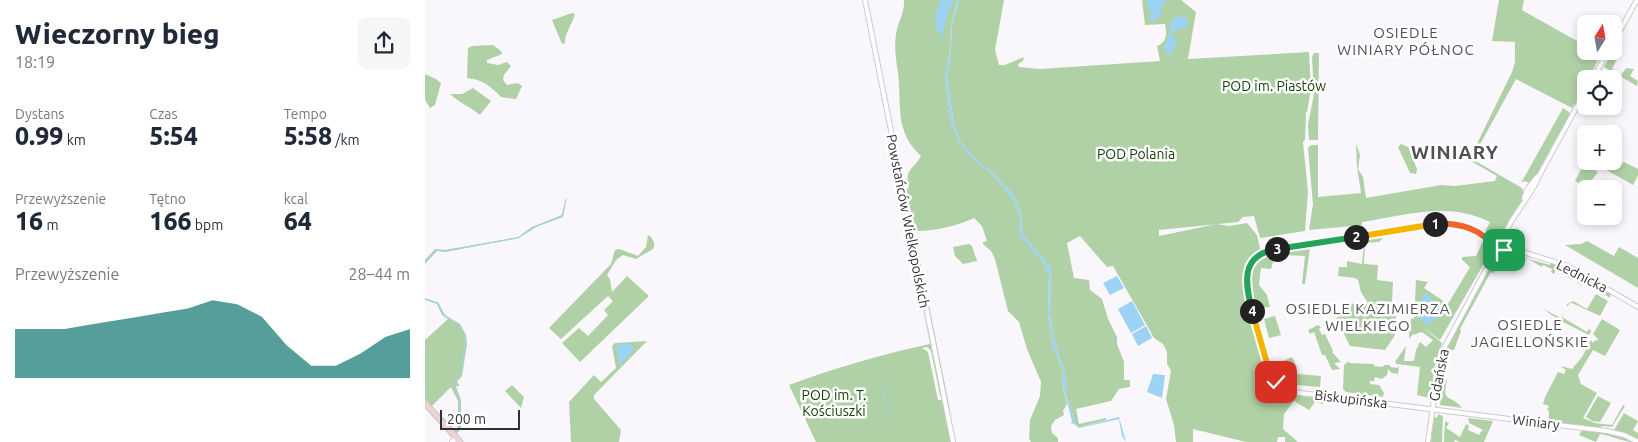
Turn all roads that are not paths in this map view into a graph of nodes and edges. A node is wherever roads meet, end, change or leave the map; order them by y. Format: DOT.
graph roads {
  1 [pos="865,0"];
  2 [pos="1637,0"];
  3 [pos="1623,25"];
  4 [pos="1577,106"];
  5 [pos="1499,246"];
  6 [pos="1638,306"];
  7 [pos="425,403"];
  8 [pos="1432,408"];
  9 [pos="458,440"];
  10 [pos="452,442"];
  11 [pos="953,442"];
  12 [pos="1428,442"];
  13 [pos="1638,442"];
  1 -- 11 [label="street, Powstańców Wielkopolskich"];
  2 -- 3 [label="street"];
  4 -- 5 [label="street, Gdańska"];
  5 -- 6 [label="street, Lednicka"];
  5 -- 8 [label="street, Gdańska"];
  5 -- 8 [label="street, Biskupińska"];
  7 -- 9 [label="main road"];
  8 -- 12 [label="street, Gdańska"];
  8 -- 13 [label="street, Winiary"];
  9 -- 10 [label="street"];
}
